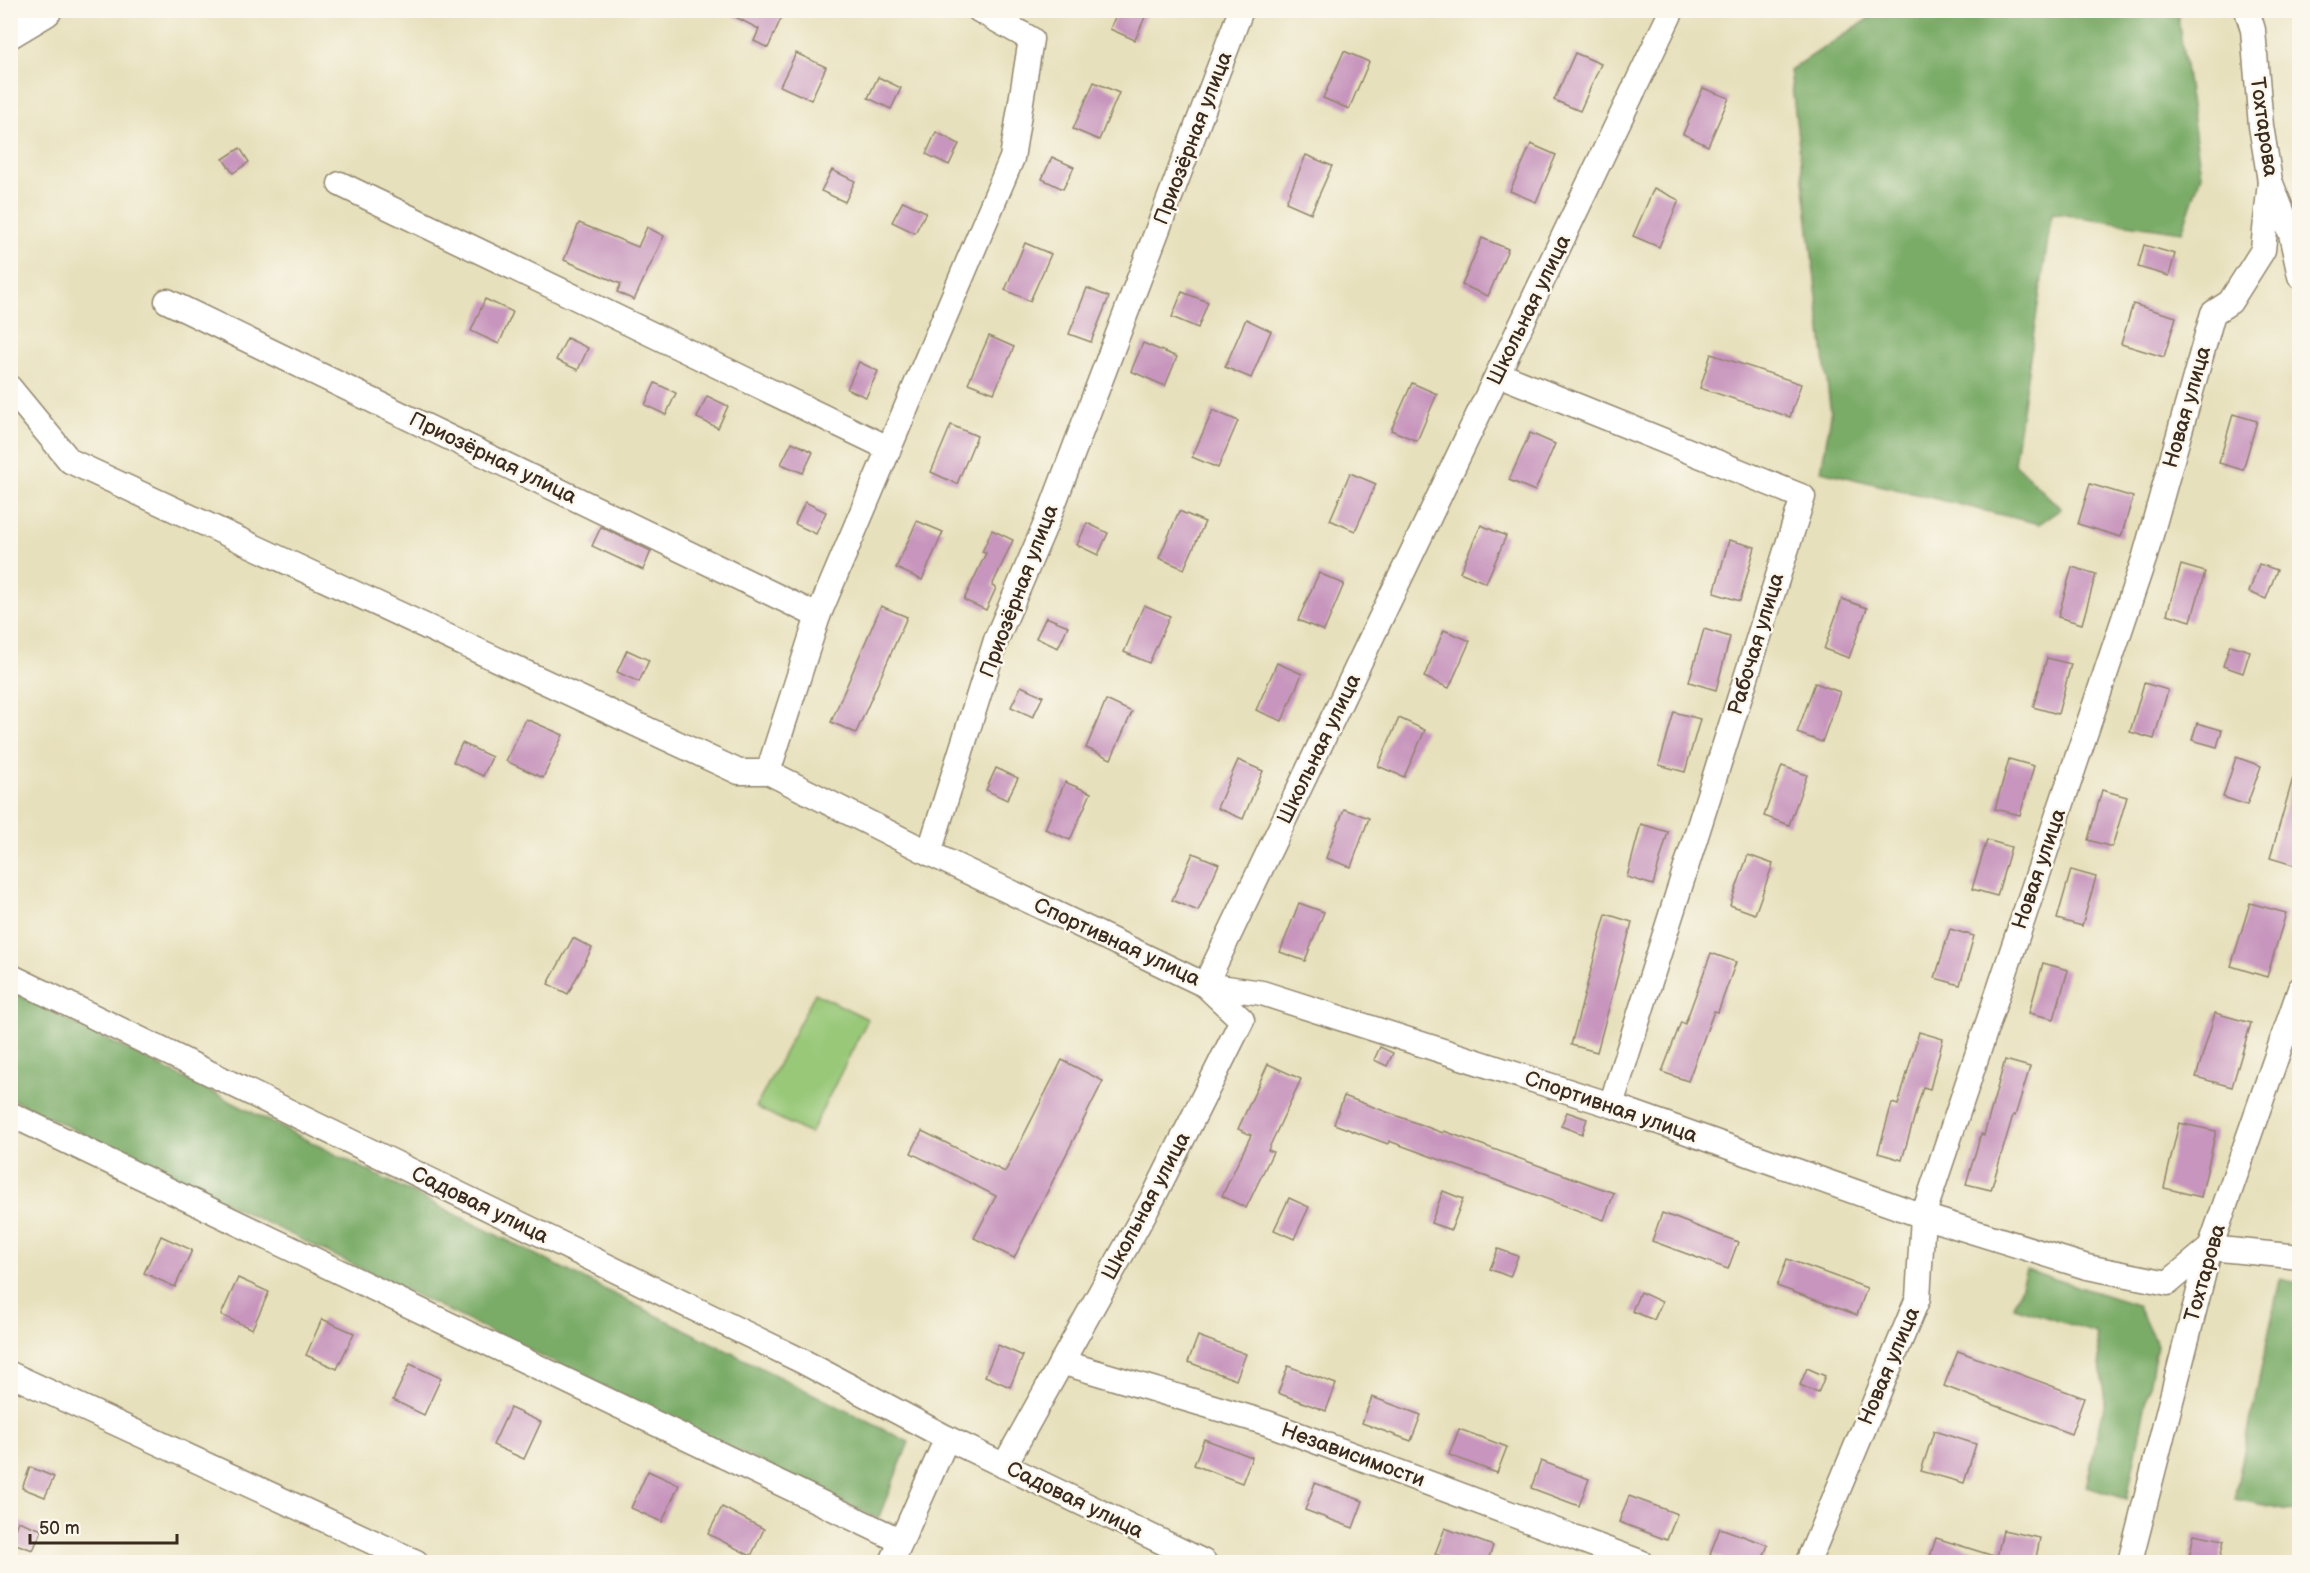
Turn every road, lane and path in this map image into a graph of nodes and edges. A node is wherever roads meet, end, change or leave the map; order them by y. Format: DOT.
graph roads {
  1 [pos="45,10"];
  2 [pos="979,10"];
  3 [pos="1241,10"];
  4 [pos="1672,10"];
  5 [pos="2247,10"];
  6 [pos="10,31"];
  7 [pos="2270,181"];
  8 [pos="340,184"];
  9 [pos="2300,276"];
  10 [pos="167,301"];
  11 [pos="1498,374"];
  12 [pos="10,388"];
  13 [pos="888,448"];
  14 [pos="818,616"];
  15 [pos="768,772"];
  16 [pos="929,853"];
  17 [pos="10,976"];
  18 [pos="1205,985"];
  19 [pos="2300,989"];
  20 [pos="1611,1105"];
  21 [pos="10,1114"];
  22 [pos="1923,1216"];
  23 [pos="2210,1248"];
  24 [pos="2300,1257"];
  25 [pos="1061,1362"];
  26 [pos="10,1374"];
  27 [pos="947,1438"];
  28 [pos="1004,1466"];
  29 [pos="896,1552"];
  30 [pos="416,1563"];
  31 [pos="1204,1563"];
  32 [pos="1640,1563"];
  33 [pos="1808,1563"];
  34 [pos="2130,1563"];
  1 -- 6 [label="main road"];
  2 -- 13 [label="street"];
  3 -- 16 [label="street, Приозёрная улица"];
  4 -- 11 [label="street, Школьная улица"];
  5 -- 7 [label="street, Тохтарова"];
  7 -- 9 [label="street, Тохтарова"];
  7 -- 22 [label="street, Новая улица"];
  8 -- 13 [label="street"];
  10 -- 14 [label="street, Приозёрная улица"];
  11 -- 18 [label="street, Школьная улица"];
  11 -- 20 [label="street, Рабочая улица"];
  12 -- 15 [label="street"];
  13 -- 14 [label="street"];
  14 -- 15 [label="street"];
  15 -- 16 [label="street"];
  16 -- 18 [label="street, Спортивная улица"];
  17 -- 27 [label="street, Садовая улица"];
  18 -- 20 [label="street, Спортивная улица"];
  18 -- 25 [label="street, Школьная улица"];
  19 -- 23 [label="street, Тохтарова"];
  20 -- 22 [label="street, Спортивная улица"];
  21 -- 29 [label="street"];
  22 -- 23 [label="street, Спортивная улица"];
  22 -- 33 [label="street, Новая улица"];
  23 -- 24 [label="street"];
  23 -- 34 [label="street, Тохтарова"];
  25 -- 28 [label="street, Школьная улица"];
  25 -- 32 [label="street, Независимости"];
  26 -- 30 [label="street"];
  27 -- 28 [label="street, Садовая улица"];
  27 -- 29 [label="street"];
  28 -- 31 [label="street, Садовая улица"];
}
